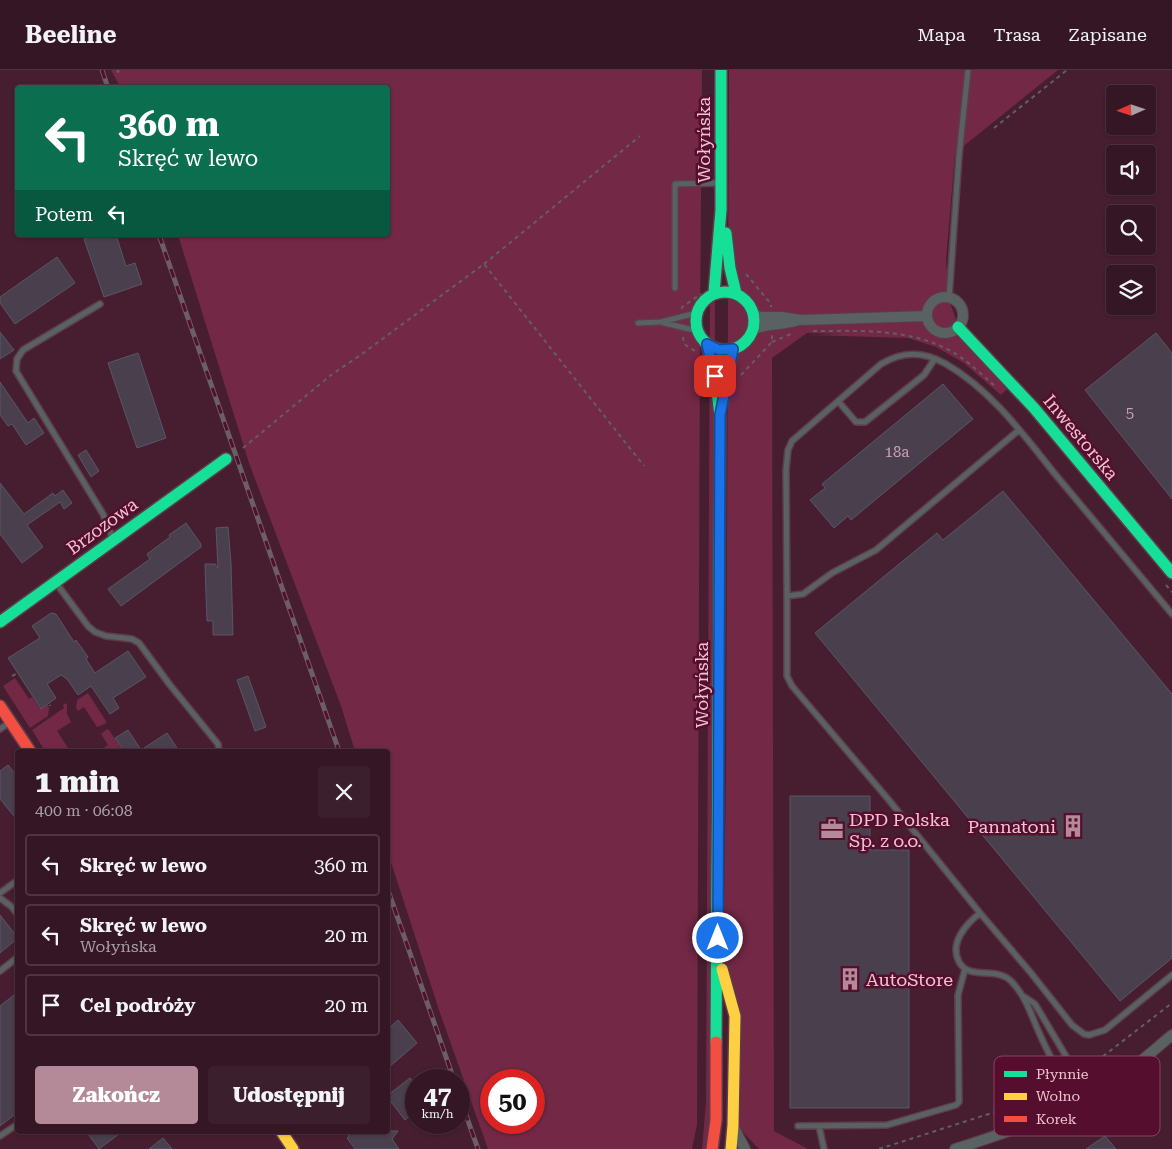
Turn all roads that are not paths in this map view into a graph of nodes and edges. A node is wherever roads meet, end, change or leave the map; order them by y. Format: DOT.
graph roads {
  1 [pos="721,70"];
  2 [pos="968,70"];
  3 [pos="721,184"];
  4 [pos="721,210"];
  5 [pos="675,288"];
  6 [pos="714,293"];
  7 [pos="736,293"];
  8 [pos="949,298"];
  9 [pos="100,304"];
  10 [pos="696,313"];
  11 [pos="754,315"];
  12 [pos="927,316"];
  13 [pos="802,320"];
  14 [pos="661,322"];
  15 [pos="638,323"];
  16 [pos="958,328"];
  17 [pos="753,329"];
  18 [pos="698,331"];
  19 [pos="707,344"];
  20 [pos="733,349"];
  21 [pos="934,360"];
  22 [pos="838,401"];
  23 [pos="720,415"];
  24 [pos="1019,430"];
  25 [pos="226,459"];
  26 [pos="114,540"];
  27 [pos="1172,573"];
  28 [pos="55,582"];
  29 [pos="787,596"];
  30 [pos="1172,614"];
  31 [pos="0,622"];
  32 [pos="0,706"];
  33 [pos="10,721"];
  34 [pos="0,729"];
  35 [pos="29,749"];
  36 [pos="219,749"];
  37 [pos="15,882"];
  38 [pos="0,893"];
  39 [pos="0,898"];
  40 [pos="15,911"];
  41 [pos="980,913"];
  42 [pos="718,955"];
  43 [pos="15,959"];
  44 [pos="965,968"];
  45 [pos="0,971"];
  46 [pos="1172,976"];
  47 [pos="1023,996"];
  48 [pos="1172,1035"];
  49 [pos="1051,1056"];
  50 [pos="1066,1056"];
  51 [pos="1146,1056"];
  52 [pos="733,1125"];
  53 [pos="15,1126"];
  54 [pos="798,1126"];
  55 [pos="819,1126"];
  56 [pos="283,1134"];
  57 [pos="0,1136"];
  58 [pos="997,1136"];
  59 [pos="293,1149"];
  60 [pos="712,1149"];
  61 [pos="731,1149"];
  62 [pos="745,1149"];
  63 [pos="824,1149"];
  64 [pos="955,1149"];
  1 -- 3 [label="main road, Wołyńska"];
  2 -- 8 [label="lane"];
  3 -- 4 [label="main road, Wołyńska"];
  3 -- 5 [label="lane"];
  4 -- 6 [label="main road, Wołyńska"];
  4 -- 7 [label="main road, Wołyńska"];
  6 -- 7 [label="main road"];
  6 -- 10 [label="main road"];
  7 -- 11 [label="main road"];
  8 -- 12 [label="street"];
  8 -- 16 [label="street"];
  9 -- 26 [label="lane"];
  10 -- 14 [label="lane"];
  10 -- 18 [label="main road"];
  11 -- 13 [label="street"];
  11 -- 17 [label="main road"];
  12 -- 13 [label="street"];
  12 -- 16 [label="street"];
  13 -- 17 [label="street"];
  14 -- 15 [label="lane"];
  14 -- 18 [label="lane"];
  16 -- 27 [label="main road, Inwestorska"];
  17 -- 20 [label="main road"];
  18 -- 19 [label="main road"];
  19 -- 20 [label="main road"];
  19 -- 23 [label="main road, Wołyńska"];
  20 -- 23 [label="main road, Wołyńska"];
  21 -- 22 [label="lane"];
  21 -- 22 [label="lane"];
  21 -- 24 [label="lane"];
  22 -- 29 [label="lane"];
  23 -- 42 [label="main road, Wołyńska"];
  24 -- 29 [label="lane"];
  24 -- 30 [label="lane"];
  25 -- 26 [label="main road, Brzozowa"];
  26 -- 28 [label="main road, Brzozowa"];
  28 -- 31 [label="main road, Brzozowa"];
  28 -- 36 [label="lane"];
  29 -- 41 [label="lane"];
  32 -- 33 [label="main road"];
  33 -- 34 [label="lane"];
  33 -- 35 [label="main road"];
  37 -- 38 [label="lane"];
  39 -- 40 [label="lane"];
  41 -- 44 [label="lane"];
  41 -- 46 [label="lane"];
  42 -- 52 [label="main road, Wołyńska"];
  42 -- 60 [label="main road, Wołyńska"];
  43 -- 45 [label="lane"];
  44 -- 47 [label="lane"];
  44 -- 55 [label="lane"];
  47 -- 49 [label="lane"];
  47 -- 50 [label="lane"];
  48 -- 51 [label="street"];
  52 -- 61 [label="main road, Wołyńska"];
  52 -- 62 [label="street"];
  53 -- 57 [label="lane"];
  54 -- 55 [label="lane"];
  55 -- 63 [label="lane"];
  56 -- 59 [label="main road"];
  58 -- 64 [label="street"];
}
